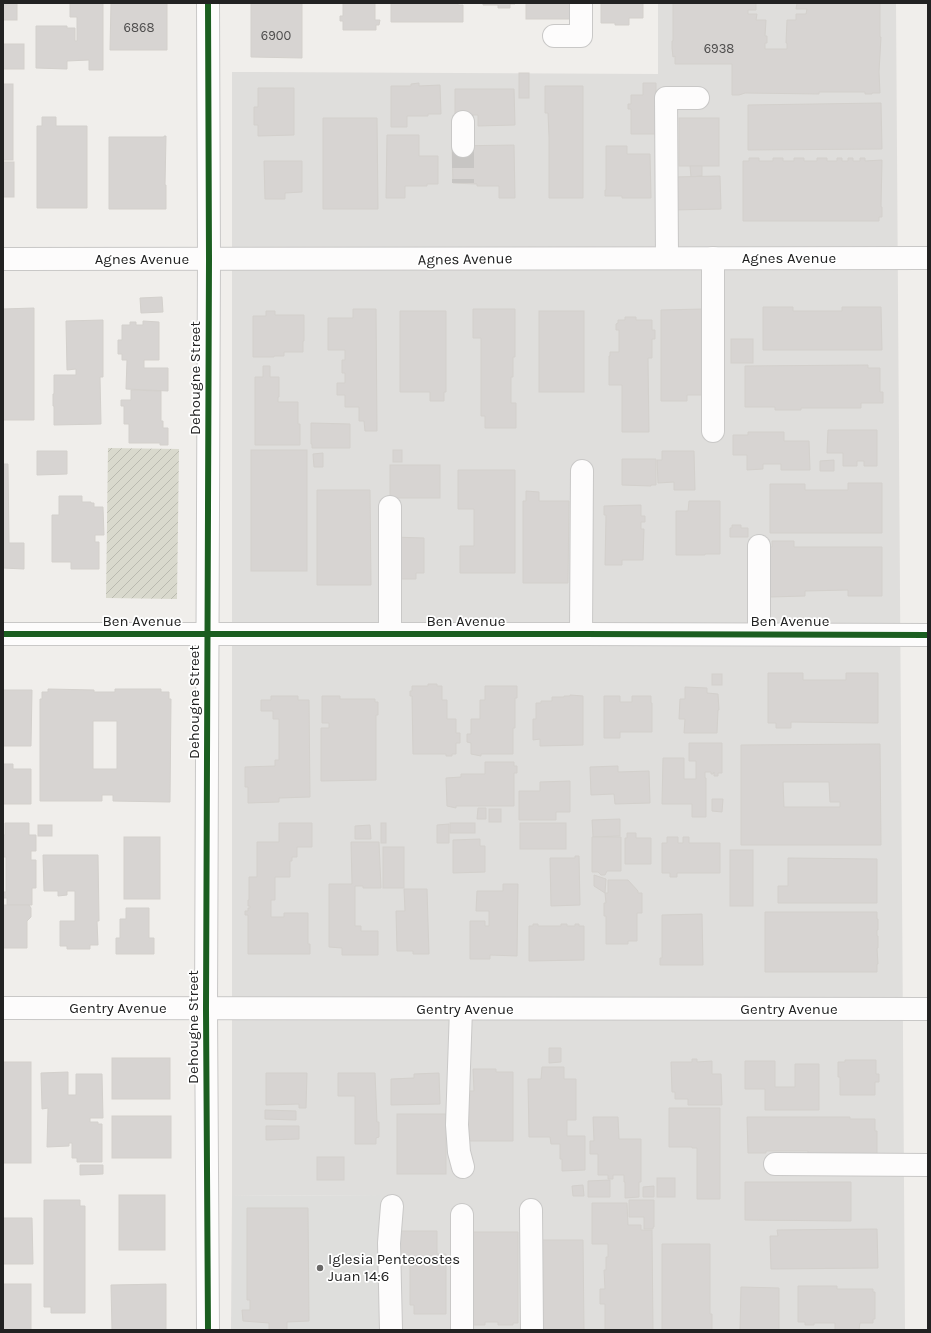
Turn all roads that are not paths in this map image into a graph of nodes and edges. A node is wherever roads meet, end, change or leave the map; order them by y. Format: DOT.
graph roads {
  1 [pos="208,3"];
  2 [pos="581,3"];
  3 [pos="554,36"];
  4 [pos="698,98"];
  5 [pos="463,122"];
  6 [pos="463,146"];
  7 [pos="667,258"];
  8 [pos="713,258"];
  9 [pos="928,258"];
  10 [pos="3,259"];
  11 [pos="209,259"];
  12 [pos="713,431"];
  13 [pos="582,471"];
  14 [pos="390,507"];
  15 [pos="759,546"];
  16 [pos="3,634"];
  17 [pos="207,634"];
  18 [pos="390,634"];
  19 [pos="581,634"];
  20 [pos="759,634"];
  21 [pos="928,635"];
  22 [pos="3,1008"];
  23 [pos="206,1009"];
  24 [pos="461,1009"];
  25 [pos="928,1009"];
  26 [pos="928,1165"];
  27 [pos="463,1168"];
  28 [pos="928,1176"];
  29 [pos="392,1206"];
  30 [pos="531,1210"];
  31 [pos="462,1215"];
  32 [pos="208,1330"];
  33 [pos="391,1330"];
  34 [pos="462,1330"];
  35 [pos="532,1330"];
  1 -- 11 [label="street, Dehougne Street"];
  2 -- 3 [label="street"];
  4 -- 7 [label="street"];
  5 -- 6 [label="street"];
  7 -- 8 [label="street, Agnes Avenue"];
  7 -- 11 [label="street, Agnes Avenue"];
  8 -- 9 [label="street, Agnes Avenue"];
  8 -- 12 [label="street"];
  10 -- 11 [label="street, Agnes Avenue"];
  11 -- 17 [label="street, Dehougne Street"];
  13 -- 19 [label="street"];
  14 -- 18 [label="street"];
  15 -- 20 [label="street"];
  16 -- 17 [label="street, Ben Avenue"];
  17 -- 18 [label="street, Ben Avenue"];
  17 -- 23 [label="street, Dehougne Street"];
  18 -- 19 [label="street, Ben Avenue"];
  19 -- 20 [label="street, Ben Avenue"];
  20 -- 21 [label="street, Ben Avenue"];
  22 -- 23 [label="street, Gentry Avenue"];
  23 -- 24 [label="street, Gentry Avenue"];
  23 -- 32 [label="street, Dehougne Street"];
  24 -- 25 [label="street, Gentry Avenue"];
  24 -- 27 [label="street"];
  26 -- 28 [label="street"];
  29 -- 33 [label="street"];
  30 -- 35 [label="street"];
  31 -- 34 [label="street"];
}
